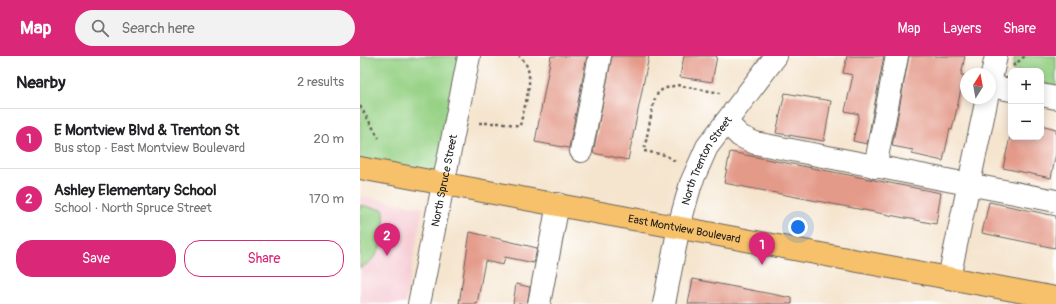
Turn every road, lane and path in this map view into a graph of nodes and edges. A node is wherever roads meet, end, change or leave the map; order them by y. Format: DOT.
graph roads {
  1 [pos="468,56"];
  2 [pos="519,56"];
  3 [pos="600,56"];
  4 [pos="896,56"];
  5 [pos="1025,56"];
  6 [pos="769,59"];
  7 [pos="1003,62"];
  8 [pos="996,74"];
  9 [pos="996,86"];
  10 [pos="1008,89"];
  11 [pos="720,93"];
  12 [pos="1044,96"];
  13 [pos="1056,98"];
  14 [pos="986,104"];
  15 [pos="360,106"];
  16 [pos="726,122"];
  17 [pos="479,123"];
  18 [pos="379,138"];
  19 [pos="580,152"];
  20 [pos="675,160"];
  21 [pos="875,167"];
  22 [pos="360,168"];
  23 [pos="442,183"];
  24 [pos="969,185"];
  25 [pos="1056,202"];
  26 [pos="558,204"];
  27 [pos="679,226"];
  28 [pos="949,278"];
  29 [pos="1056,298"];
  30 [pos="419,304"];
  31 [pos="539,304"];
  32 [pos="664,304"];
  1 -- 23 [label="street, North Spruce Street"];
  2 -- 17 [label="path"];
  3 -- 19 [label="street"];
  4 -- 21 [label="street"];
  5 -- 7 [label="path"];
  6 -- 16 [label="street, North Trenton Street"];
  7 -- 8 [label="street"];
  9 -- 10 [label="street"];
  11 -- 20 [label="path"];
  12 -- 13 [label="street"];
  14 -- 24 [label="street"];
  15 -- 18 [label="path"];
  16 -- 21 [label="street"];
  16 -- 27 [label="street, North Trenton Street"];
  21 -- 24 [label="street"];
  22 -- 23 [label="main road, East Montview Boulevard"];
  23 -- 26 [label="main road, East Montview Boulevard"];
  23 -- 30 [label="street, North Spruce Street"];
  24 -- 25 [label="street"];
  24 -- 28 [label="street"];
  26 -- 27 [label="main road, East Montview Boulevard"];
  26 -- 31 [label="street"];
  27 -- 28 [label="main road, East Montview Boulevard"];
  27 -- 32 [label="street, North Trenton Street"];
  28 -- 29 [label="main road, East Montview Boulevard"];
}
